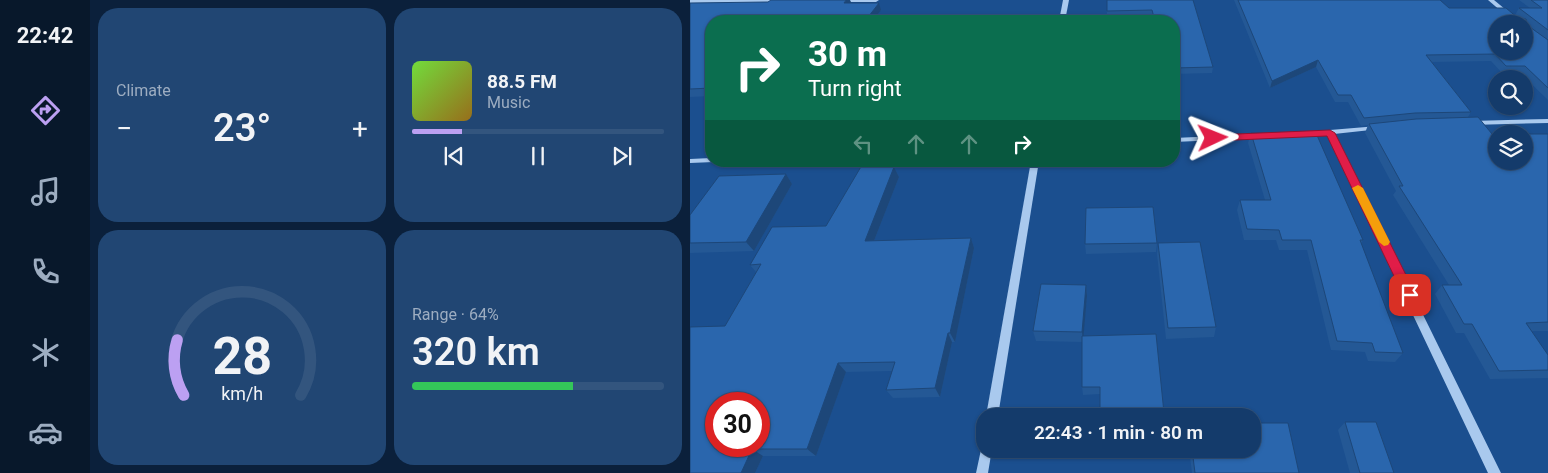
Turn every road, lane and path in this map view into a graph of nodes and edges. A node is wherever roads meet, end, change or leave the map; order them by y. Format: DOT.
graph roads {
  1 [pos="876,0"];
  2 [pos="1066,0"];
  3 [pos="1491,0"];
  4 [pos="788,1"];
  5 [pos="827,1"];
  6 [pos="690,2"];
  7 [pos="1063,15"];
  8 [pos="1509,15"];
  9 [pos="1548,121"];
  10 [pos="1458,123"];
  11 [pos="1384,127"];
  12 [pos="1330,133"];
  13 [pos="1301,134"];
  14 [pos="1272,136"];
  15 [pos="1180,140"];
  16 [pos="705,160"];
  17 [pos="690,161"];
  18 [pos="1034,167"];
  19 [pos="993,408"];
  20 [pos="984,458"];
  21 [pos="982,473"];
  22 [pos="1495,473"];
  1 -- 5 [label="street"];
  2 -- 7 [label="street"];
  3 -- 8 [label="street"];
  4 -- 6 [label="street"];
  9 -- 10 [label="street"];
  11 -- 12 [label="street"];
  12 -- 13 [label="street"];
  12 -- 22 [label="street"];
  14 -- 15 [label="street"];
  16 -- 17 [label="street"];
  18 -- 19 [label="street"];
  20 -- 21 [label="street"];
}
